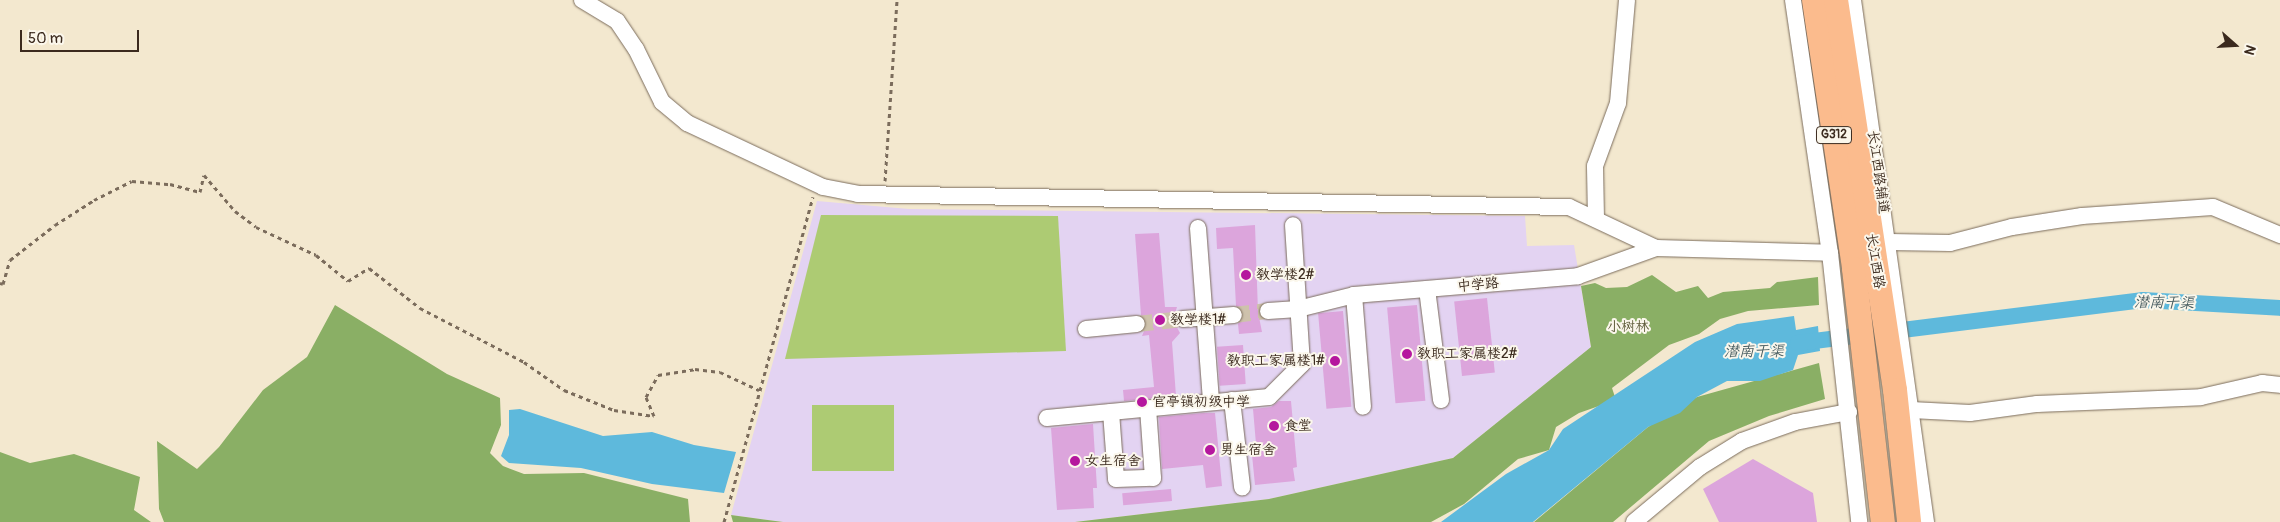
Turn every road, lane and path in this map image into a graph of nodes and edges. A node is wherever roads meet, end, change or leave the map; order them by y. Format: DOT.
graph roads {
  1 [pos="582,0"];
  2 [pos="897,0"];
  3 [pos="1626,0"];
  4 [pos="1793,0"];
  5 [pos="1814,0"];
  6 [pos="1836,0"];
  7 [pos="1853,0"];
  8 [pos="831,188"];
  9 [pos="884,194"];
  10 [pos="1596,220"];
  11 [pos="1293,225"];
  12 [pos="1198,228"];
  13 [pos="2280,235"];
  14 [pos="1888,242"];
  15 [pos="1656,248"];
  16 [pos="1830,254"];
  17 [pos="1865,266"];
  18 [pos="0,283"];
  19 [pos="1427,289"];
  20 [pos="1354,295"];
  21 [pos="1268,311"];
  22 [pos="1234,315"];
  23 [pos="1183,320"];
  24 [pos="1138,324"];
  25 [pos="1086,328"];
  26 [pos="2280,385"];
  27 [pos="1902,389"];
  28 [pos="759,390"];
  29 [pos="1232,400"];
  30 [pos="1441,400"];
  31 [pos="1211,402"];
  32 [pos="1848,404"];
  33 [pos="1363,406"];
  34 [pos="1148,408"];
  35 [pos="1911,410"];
  36 [pos="1111,412"];
  37 [pos="1046,418"];
  38 [pos="1242,487"];
  39 [pos="724,522"];
  40 [pos="1634,522"];
  41 [pos="1859,522"];
  42 [pos="1883,522"];
  43 [pos="1909,522"];
  44 [pos="1926,522"];
  1 -- 8 [label="street"];
  2 -- 9 [label="path"];
  3 -- 10 [label="street"];
  4 -- 16 [label="street"];
  5 -- 17 [label="highway, 长江西路 / G312"];
  6 -- 17 [label="highway, 长江西路 / G312"];
  7 -- 14 [label="street, 长江西路辅道"];
  8 -- 9 [label="street"];
  8 -- 28 [label="path"];
  9 -- 10 [label="street"];
  10 -- 15 [label="street"];
  11 -- 29 [label="street"];
  12 -- 31 [label="street"];
  13 -- 14 [label="street"];
  14 -- 27 [label="street, 长江西路辅道"];
  15 -- 16 [label="street"];
  15 -- 19 [label="street, 中学路"];
  16 -- 32 [label="street"];
  17 -- 27 [label="highway, 长江西路 / G312"];
  17 -- 42 [label="highway, 长江西路 / G312"];
  18 -- 28 [label="path"];
  19 -- 20 [label="street, 中学路"];
  19 -- 30 [label="street"];
  20 -- 21 [label="street, 中学路"];
  20 -- 33 [label="street"];
  22 -- 23 [label="street"];
  24 -- 25 [label="street"];
  26 -- 35 [label="street"];
  27 -- 35 [label="street, 长江西路辅道"];
  27 -- 43 [label="highway, 长江西路 / G312"];
  28 -- 39 [label="path"];
  29 -- 31 [label="street"];
  29 -- 38 [label="street"];
  31 -- 34 [label="street"];
  32 -- 40 [label="street"];
  32 -- 41 [label="street"];
  34 -- 36 [label="street"];
  34 -- 36 [label="street"];
  35 -- 44 [label="street, 长江西路辅道"];
  36 -- 37 [label="street"];
}
